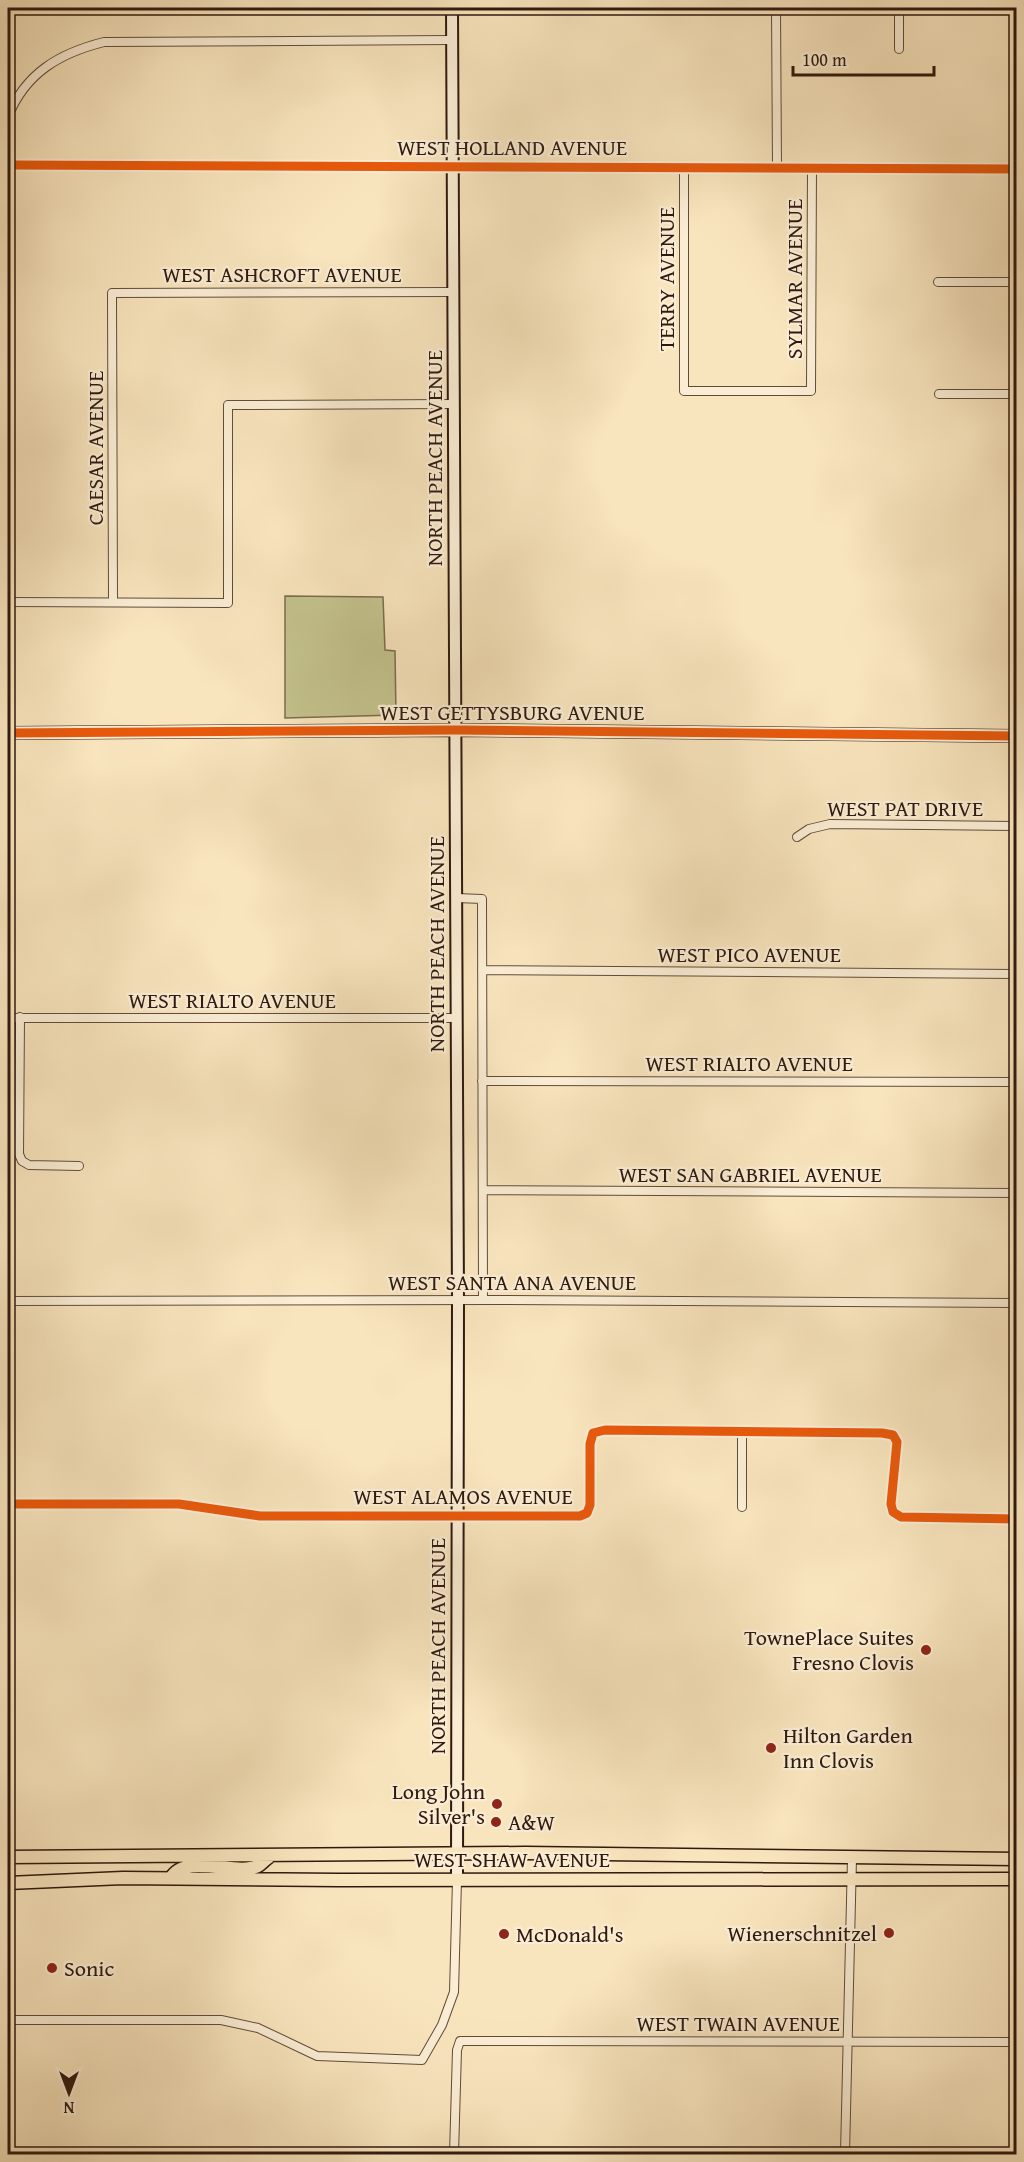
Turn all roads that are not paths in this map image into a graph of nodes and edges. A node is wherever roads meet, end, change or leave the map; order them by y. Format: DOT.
graph roads {
  1 [pos="452,8"];
  2 [pos="776,8"];
  3 [pos="899,8"];
  4 [pos="452,40"];
  5 [pos="899,49"];
  6 [pos="8,117"];
  7 [pos="8,165"];
  8 [pos="453,166"];
  9 [pos="684,168"];
  10 [pos="777,168"];
  11 [pos="812,168"];
  12 [pos="1017,169"];
  13 [pos="938,282"];
  14 [pos="1017,282"];
  15 [pos="453,292"];
  16 [pos="112,293"];
  17 [pos="812,391"];
  18 [pos="939,394"];
  19 [pos="1017,394"];
  20 [pos="453,404"];
  21 [pos="8,602"];
  22 [pos="113,602"];
  23 [pos="455,730"];
  24 [pos="8,733"];
  25 [pos="1017,736"];
  26 [pos="1017,826"];
  27 [pos="797,837"];
  28 [pos="457,898"];
  29 [pos="482,970"];
  30 [pos="1017,974"];
  31 [pos="8,1017"];
  32 [pos="20,1017"];
  33 [pos="456,1018"];
  34 [pos="482,1081"];
  35 [pos="1017,1082"];
  36 [pos="79,1166"];
  37 [pos="484,1190"];
  38 [pos="1017,1193"];
  39 [pos="458,1300"];
  40 [pos="483,1300"];
  41 [pos="8,1301"];
  42 [pos="1017,1303"];
  43 [pos="742,1432"];
  44 [pos="8,1504"];
  45 [pos="742,1507"];
  46 [pos="457,1515"];
  47 [pos="1017,1519"];
  48 [pos="458,1853"];
  49 [pos="8,1857"];
  50 [pos="269,1857"];
  51 [pos="852,1858"];
  52 [pos="1017,1858"];
  53 [pos="171,1878"];
  54 [pos="851,1879"];
  55 [pos="1017,1879"];
  56 [pos="457,1880"];
  57 [pos="8,1883"];
  58 [pos="8,2020"];
  59 [pos="848,2041"];
  60 [pos="1017,2042"];
  61 [pos="454,2154"];
  62 [pos="845,2154"];
  1 -- 4 [label="main road, NORTH PEACH AVENUE"];
  2 -- 10 [label="street, SYLMAR AVENUE"];
  3 -- 5 [label="street"];
  4 -- 6 [label="street"];
  4 -- 8 [label="main road, NORTH PEACH AVENUE"];
  7 -- 8 [label="street, WEST HOLLAND AVENUE"];
  8 -- 9 [label="street, WEST HOLLAND AVENUE"];
  8 -- 15 [label="main road, NORTH PEACH AVENUE"];
  9 -- 10 [label="street, WEST HOLLAND AVENUE"];
  9 -- 17 [label="street, TERRY AVENUE"];
  10 -- 11 [label="street, WEST HOLLAND AVENUE"];
  11 -- 12 [label="street, WEST HOLLAND AVENUE"];
  11 -- 17 [label="street, SYLMAR AVENUE"];
  13 -- 14 [label="street"];
  15 -- 16 [label="street, WEST ASHCROFT AVENUE"];
  15 -- 20 [label="main road, NORTH PEACH AVENUE"];
  16 -- 22 [label="street, CAESAR AVENUE"];
  18 -- 19 [label="street"];
  20 -- 22 [label="street"];
  20 -- 23 [label="main road, NORTH PEACH AVENUE"];
  21 -- 22 [label="street"];
  23 -- 24 [label="main road, WEST GETTYSBURG AVENUE"];
  23 -- 25 [label="main road, WEST GETTYSBURG AVENUE"];
  23 -- 28 [label="main road, NORTH PEACH AVENUE"];
  26 -- 27 [label="street, WEST PAT DRIVE"];
  28 -- 29 [label="street"];
  28 -- 33 [label="main road, NORTH PEACH AVENUE"];
  29 -- 30 [label="street, WEST PICO AVENUE"];
  29 -- 34 [label="street"];
  31 -- 32 [label="street, WEST RIALTO AVENUE"];
  32 -- 33 [label="street, WEST RIALTO AVENUE"];
  32 -- 36 [label="street"];
  33 -- 39 [label="main road, NORTH PEACH AVENUE"];
  34 -- 35 [label="street, WEST RIALTO AVENUE"];
  34 -- 37 [label="street"];
  37 -- 38 [label="street, WEST SAN GABRIEL AVENUE"];
  37 -- 40 [label="street"];
  39 -- 40 [label="street, WEST SANTA ANA AVENUE"];
  39 -- 41 [label="street, WEST SANTA ANA AVENUE"];
  39 -- 46 [label="main road, NORTH PEACH AVENUE"];
  40 -- 42 [label="street, WEST SANTA ANA AVENUE"];
  43 -- 45 [label="street"];
  43 -- 46 [label="street, WEST ALAMOS AVENUE"];
  43 -- 47 [label="street, WEST ALAMOS AVENUE"];
  44 -- 46 [label="street, WEST ALAMOS AVENUE"];
  46 -- 48 [label="main road, NORTH PEACH AVENUE"];
  48 -- 50 [label="main road, WEST SHAW AVENUE"];
  48 -- 51 [label="main road, WEST SHAW AVENUE"];
  48 -- 56 [label="main road, NORTH PEACH AVENUE"];
  49 -- 50 [label="main road, WEST SHAW AVENUE"];
  50 -- 53 [label="main road"];
  51 -- 52 [label="main road, WEST SHAW AVENUE"];
  51 -- 54 [label="street"];
  53 -- 56 [label="main road, WEST SHAW AVENUE"];
  53 -- 57 [label="main road, WEST SHAW AVENUE"];
  54 -- 55 [label="main road, WEST SHAW AVENUE"];
  54 -- 56 [label="main road, WEST SHAW AVENUE"];
  54 -- 59 [label="street"];
  56 -- 58 [label="street"];
  59 -- 60 [label="street, WEST TWAIN AVENUE"];
  59 -- 61 [label="street, WEST TWAIN AVENUE"];
  59 -- 62 [label="street"];
}
